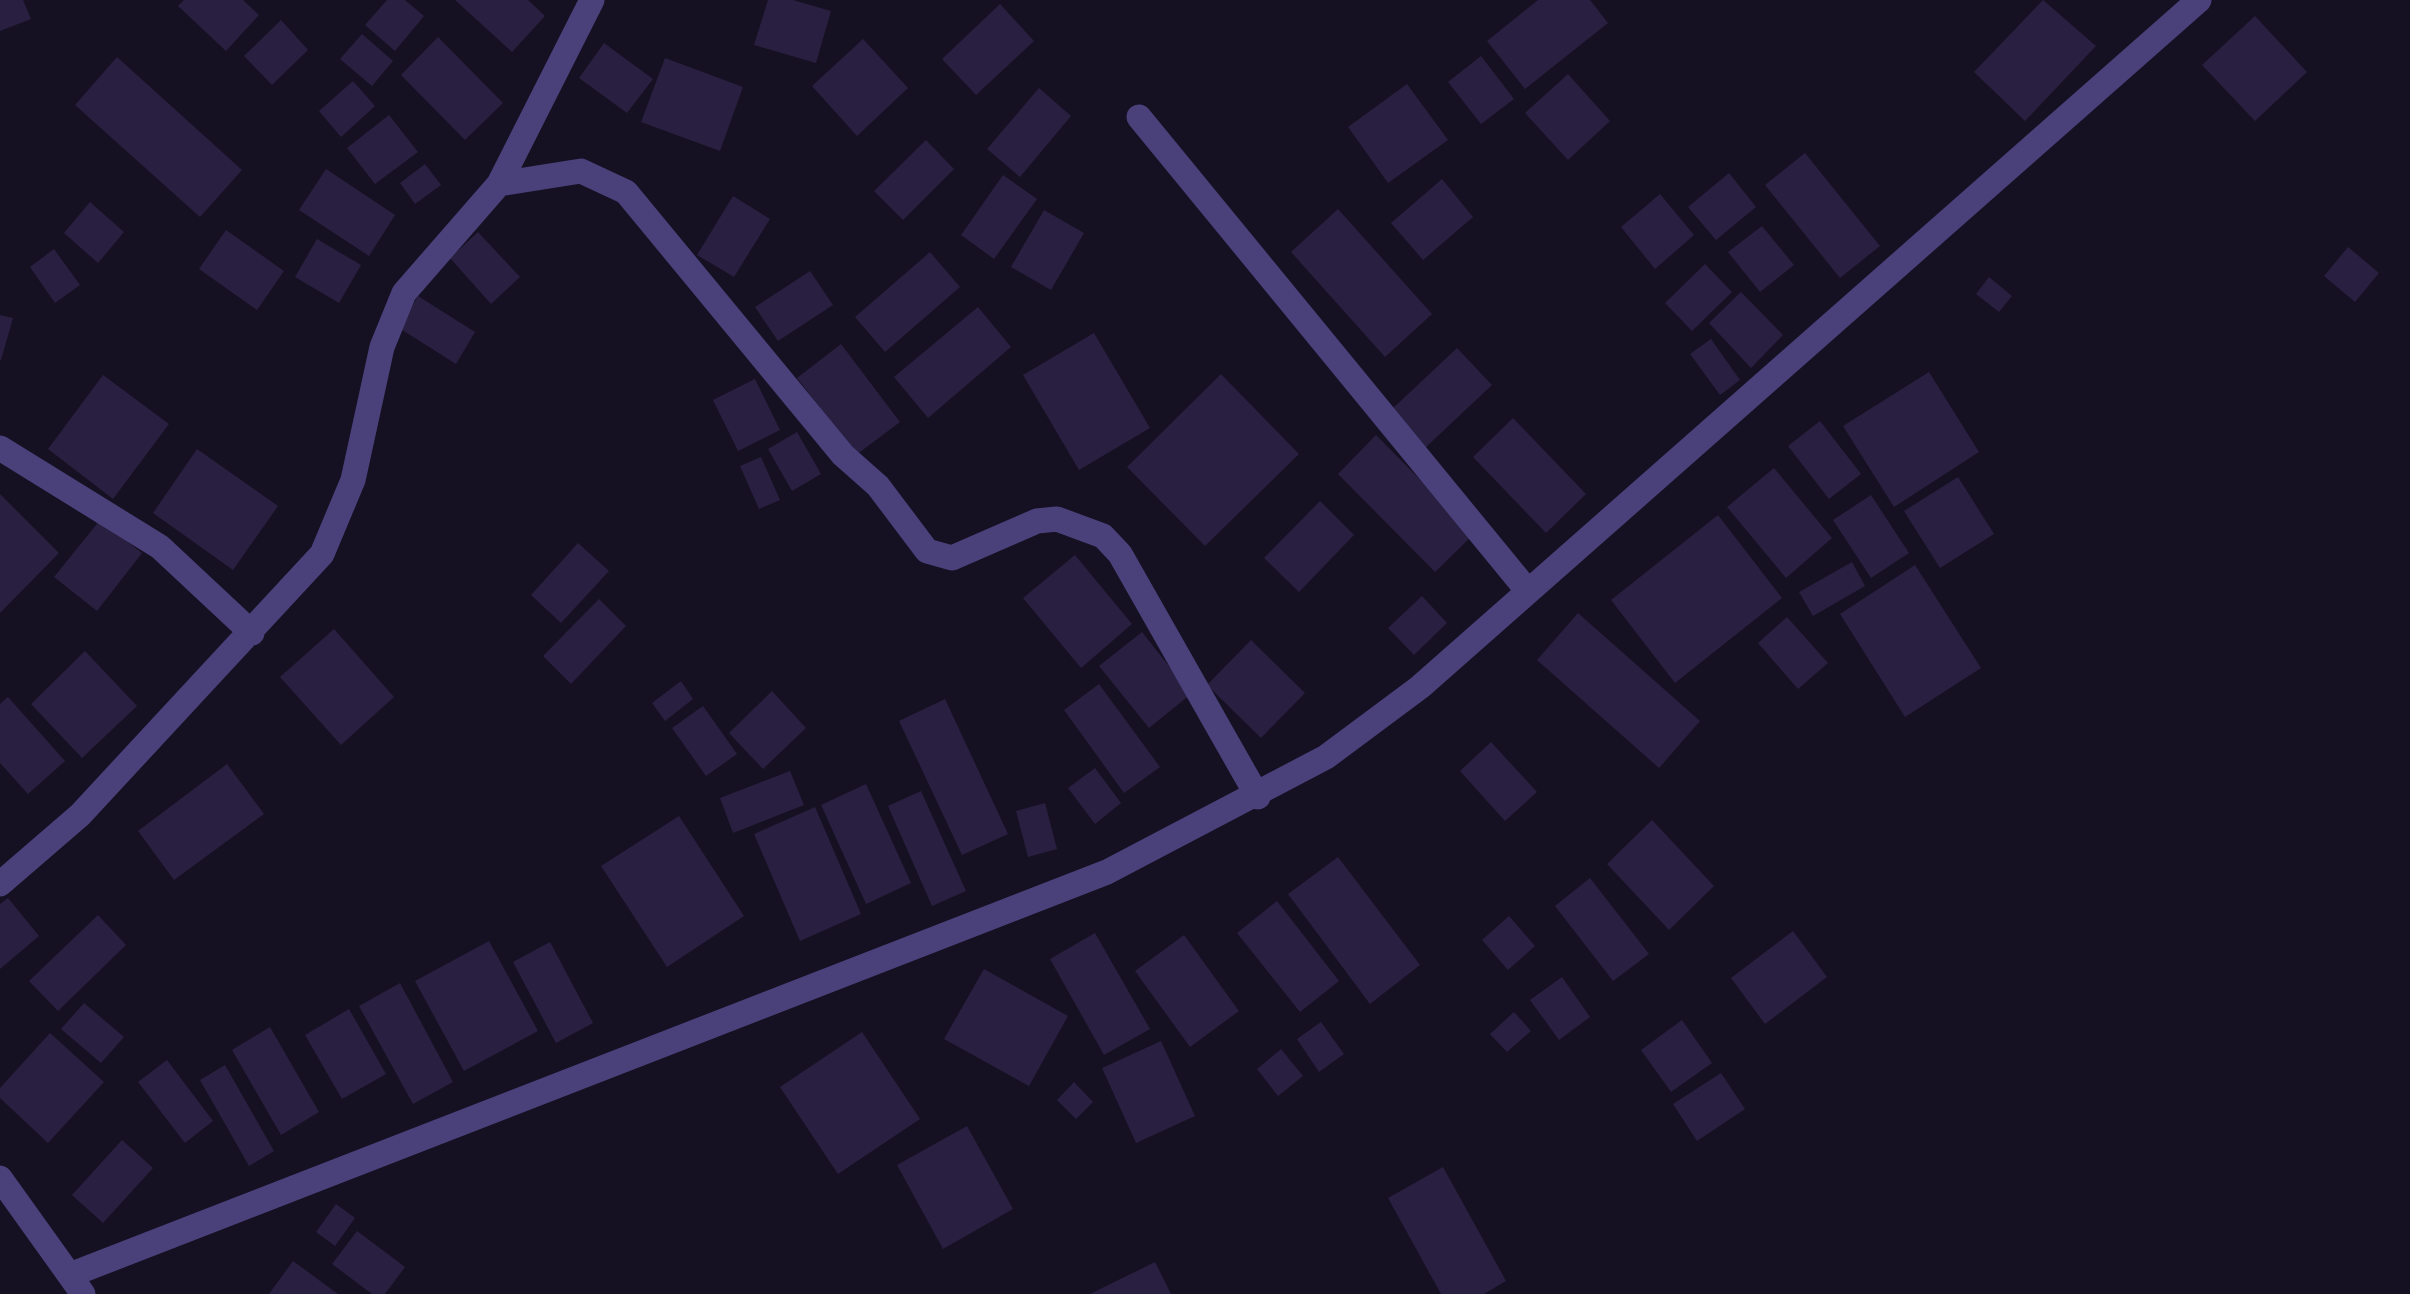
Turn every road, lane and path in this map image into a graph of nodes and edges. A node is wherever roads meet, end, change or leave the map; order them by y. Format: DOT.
graph roads {
  1 [pos="592,0"];
  2 [pos="2199,0"];
  3 [pos="1138,117"];
  4 [pos="498,184"];
  5 [pos="0,448"];
  6 [pos="1528,590"];
  7 [pos="252,633"];
  8 [pos="1258,797"];
  9 [pos="0,884"];
  10 [pos="0,1178"];
  11 [pos="77,1284"];
  1 -- 4 [label="street"];
  2 -- 6 [label="street"];
  3 -- 6 [label="street"];
  4 -- 7 [label="street"];
  4 -- 8 [label="street"];
  5 -- 7 [label="street"];
  6 -- 8 [label="street"];
  7 -- 9 [label="street"];
  8 -- 11 [label="street"];
  10 -- 11 [label="street"];
}
